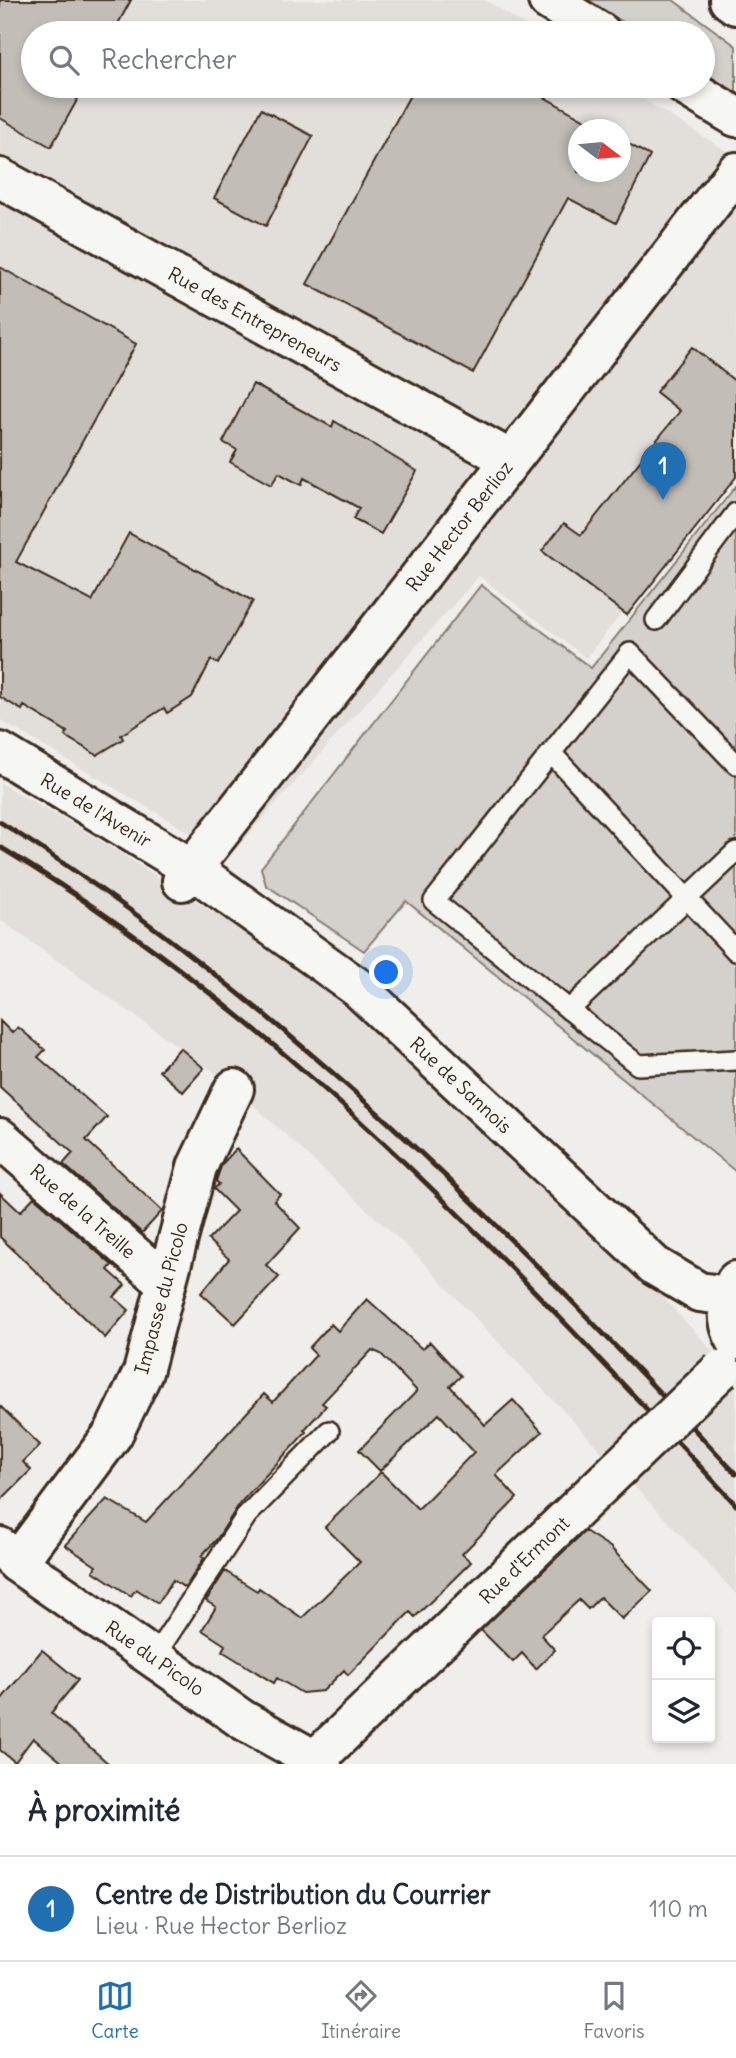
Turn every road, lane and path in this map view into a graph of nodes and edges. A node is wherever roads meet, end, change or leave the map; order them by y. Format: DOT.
graph roads {
  1 [pos="548,0"];
  2 [pos="729,0"];
  3 [pos="736,5"];
  4 [pos="582,21"];
  5 [pos="705,98"];
  6 [pos="736,117"];
  7 [pos="736,172"];
  8 [pos="0,178"];
  9 [pos="511,460"];
  10 [pos="736,513"];
  11 [pos="656,620"];
  12 [pos="0,752"];
  13 [pos="551,753"];
  14 [pos="736,764"];
  15 [pos="736,852"];
  16 [pos="187,874"];
  17 [pos="687,899"];
  18 [pos="736,951"];
  19 [pos="569,1010"];
  20 [pos="736,1060"];
  21 [pos="233,1089"];
  22 [pos="0,1138"];
  23 [pos="166,1283"];
  24 [pos="733,1288"];
  25 [pos="731,1355"];
  26 [pos="329,1431"];
  27 [pos="9,1555"];
  28 [pos="154,1657"];
  29 [pos="316,1763"];
  1 -- 4 [label="street"];
  2 -- 3 [label="street"];
  5 -- 6 [label="street"];
  7 -- 9 [label="street, Rue Hector Berlioz"];
  8 -- 9 [label="street, Rue des Entrepreneurs"];
  9 -- 16 [label="street, Rue Hector Berlioz"];
  10 -- 11 [label="lane"];
  12 -- 16 [label="street, Rue de l'Avenir"];
  13 -- 14 [label="lane"];
  13 -- 17 [label="lane"];
  13 -- 19 [label="lane"];
  15 -- 17 [label="lane"];
  16 -- 24 [label="street, Rue de Sannois"];
  17 -- 18 [label="lane"];
  17 -- 19 [label="lane"];
  19 -- 20 [label="lane"];
  21 -- 23 [label="street, Impasse du Picolo"];
  22 -- 23 [label="street, Rue de la Treille"];
  23 -- 27 [label="street, Impasse du Picolo"];
  24 -- 25 [label="street, Rue d'Ermont"];
  25 -- 29 [label="street, Rue d'Ermont, bridge"];
  26 -- 28 [label="lane"];
  27 -- 28 [label="street, Rue du Picolo"];
  28 -- 29 [label="street, Rue du Picolo"];
}
